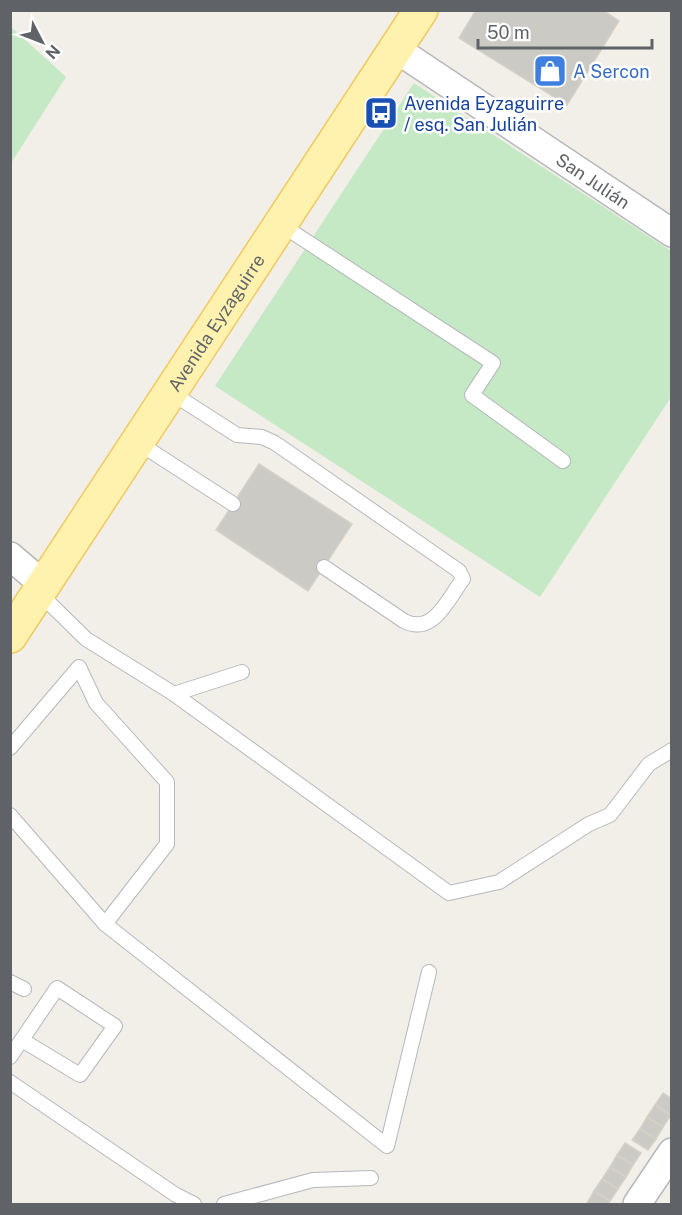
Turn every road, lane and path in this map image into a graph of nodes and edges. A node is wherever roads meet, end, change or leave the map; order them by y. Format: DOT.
graph roads {
  1 [pos="420,10"];
  2 [pos="396,49"];
  3 [pos="280,225"];
  4 [pos="672,233"];
  5 [pos="170,392"];
  6 [pos="137,442"];
  7 [pos="563,461"];
  8 [pos="233,504"];
  9 [pos="10,556"];
  10 [pos="324,567"];
  11 [pos="42,589"];
  12 [pos="10,636"];
  13 [pos="242,672"];
  14 [pos="174,694"];
  15 [pos="10,748"];
  16 [pos="672,750"];
  17 [pos="10,815"];
  18 [pos="105,924"];
  19 [pos="429,972"];
  20 [pos="10,982"];
  21 [pos="24,989"];
  22 [pos="22,1040"];
  23 [pos="10,1057"];
  24 [pos="10,1082"];
  25 [pos="672,1152"];
  26 [pos="371,1178"];
  27 [pos="194,1204"];
  28 [pos="224,1204"];
  29 [pos="637,1204"];
  1 -- 2 [label="main road, Avenida Eyzaguirre"];
  2 -- 3 [label="main road, Avenida Eyzaguirre"];
  2 -- 4 [label="street, San Julián"];
  3 -- 5 [label="main road, Avenida Eyzaguirre"];
  3 -- 7 [label="lane"];
  5 -- 6 [label="main road, Avenida Eyzaguirre"];
  5 -- 10 [label="lane"];
  6 -- 8 [label="lane"];
  6 -- 11 [label="main road, Avenida Eyzaguirre"];
  9 -- 11 [label="street"];
  11 -- 12 [label="main road, Avenida Eyzaguirre"];
  11 -- 14 [label="lane"];
  13 -- 14 [label="lane"];
  14 -- 16 [label="lane"];
  15 -- 18 [label="lane"];
  17 -- 18 [label="lane"];
  18 -- 19 [label="lane"];
  20 -- 21 [label="lane"];
  22 -- 22 [label="lane"];
  22 -- 23 [label="lane"];
  24 -- 27 [label="lane"];
  25 -- 29 [label="street"];
  26 -- 28 [label="lane"];
}
